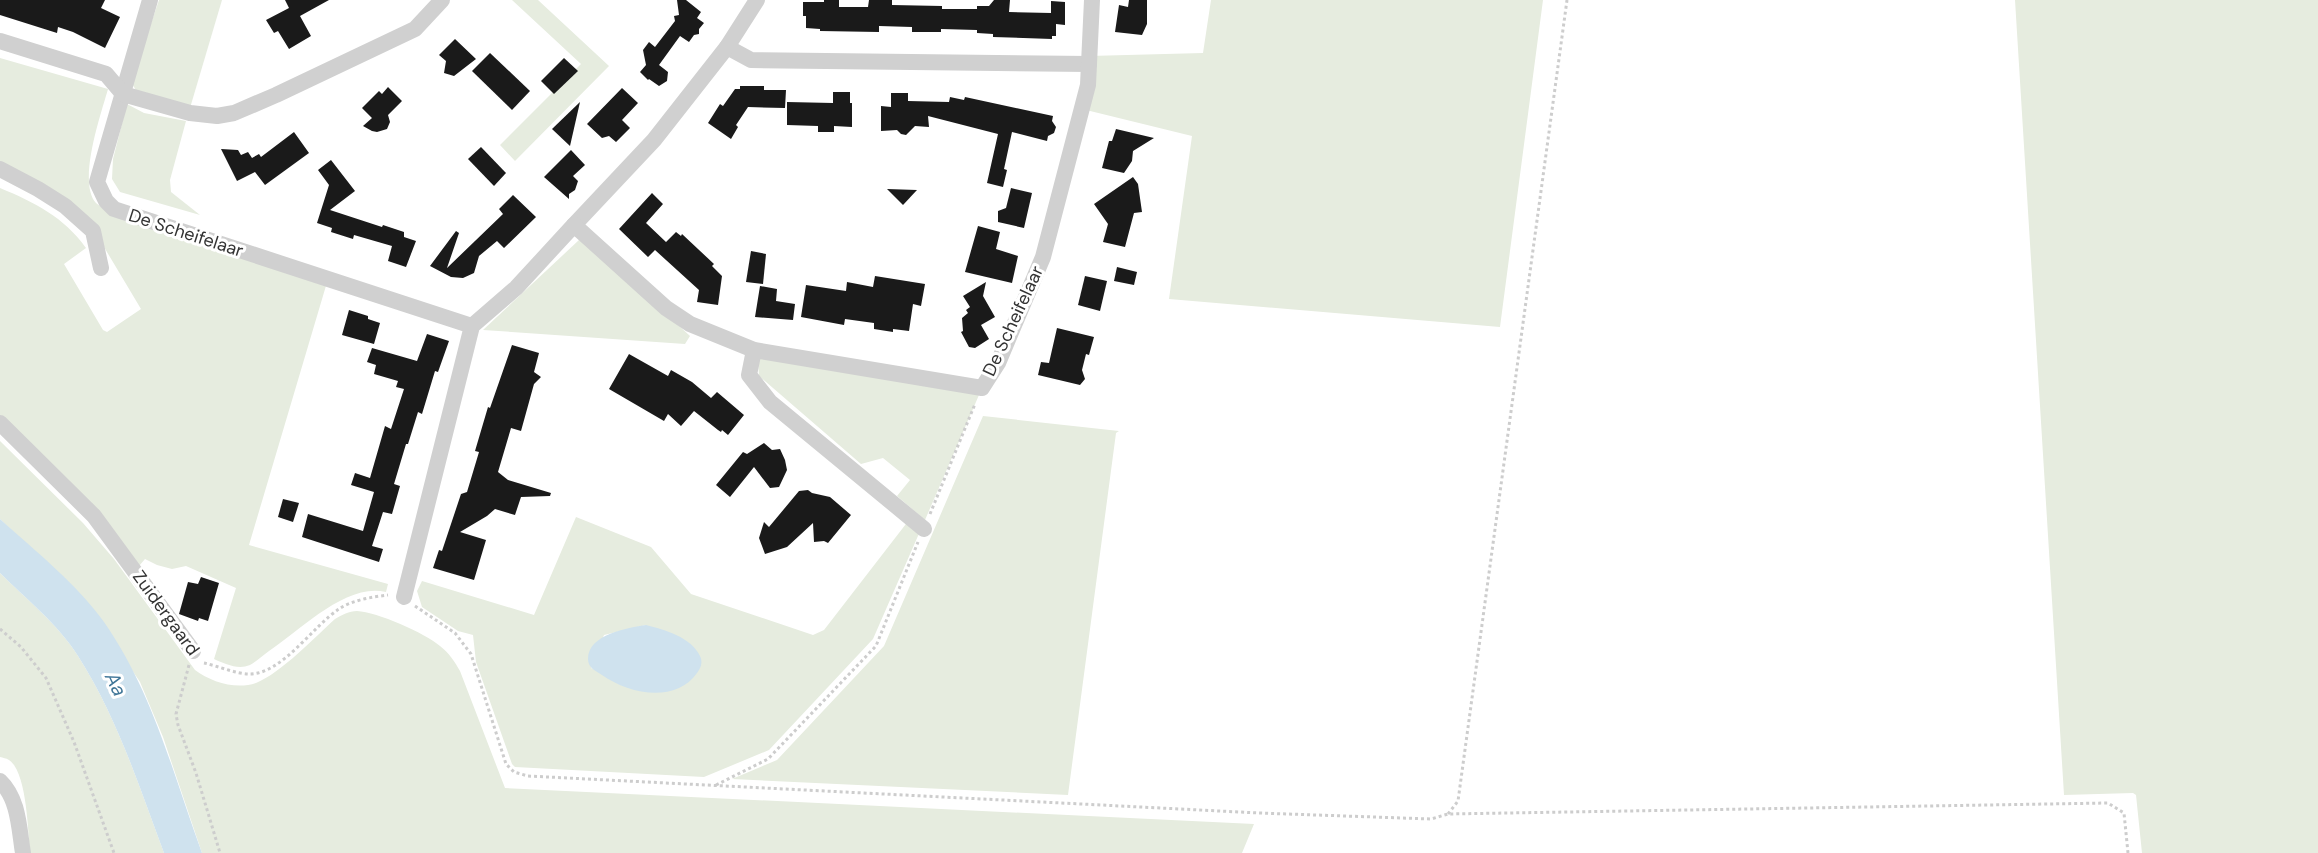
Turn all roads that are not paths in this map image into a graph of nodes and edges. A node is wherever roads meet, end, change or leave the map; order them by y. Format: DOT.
graph roads {
  1 [pos="150,0"];
  2 [pos="442,0"];
  3 [pos="758,0"];
  4 [pos="1092,0"];
  5 [pos="0,40"];
  6 [pos="727,47"];
  7 [pos="1089,64"];
  8 [pos="123,94"];
  9 [pos="0,169"];
  10 [pos="574,225"];
  11 [pos="101,268"];
  12 [pos="472,326"];
  13 [pos="753,350"];
  14 [pos="0,423"];
  15 [pos="924,530"];
  16 [pos="404,597"];
  17 [pos="193,651"];
  18 [pos="0,781"];
  19 [pos="23,853"];
  1 -- 8 [label="street, De Scheifelaar"];
  2 -- 8 [label="street"];
  3 -- 6 [label="street"];
  4 -- 7 [label="street, De Scheifelaar"];
  5 -- 8 [label="street"];
  6 -- 7 [label="street"];
  6 -- 10 [label="street"];
  7 -- 13 [label="street, De Scheifelaar"];
  8 -- 12 [label="street, De Scheifelaar"];
  9 -- 11 [label="street"];
  10 -- 12 [label="street"];
  10 -- 13 [label="street, De Scheifelaar"];
  12 -- 16 [label="street"];
  13 -- 15 [label="street"];
  14 -- 17 [label="street, Zuidergaard"];
  18 -- 19 [label="street"];
}
